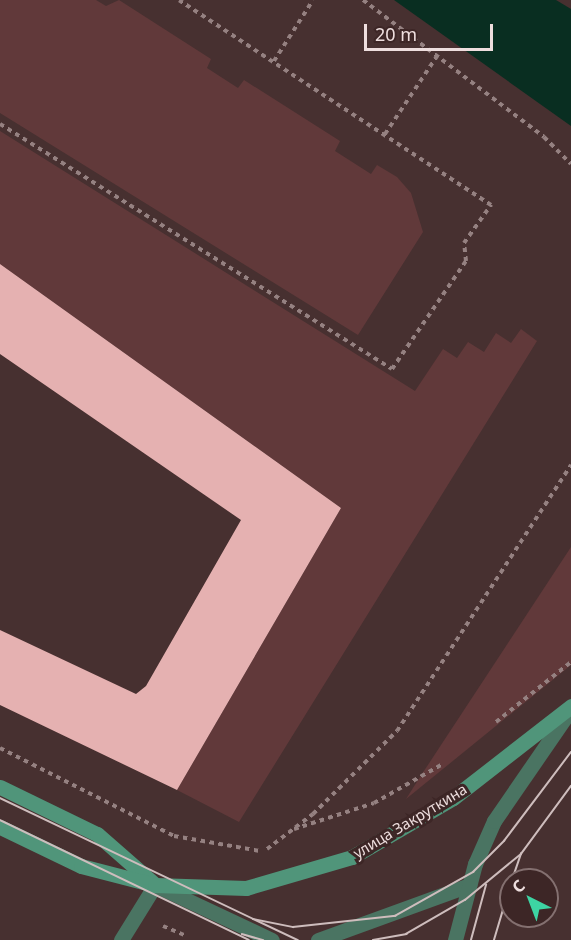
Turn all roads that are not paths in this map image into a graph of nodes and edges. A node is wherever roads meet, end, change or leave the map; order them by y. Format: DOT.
graph roads {
  1 [pos="571,708"];
  2 [pos="0,787"];
  3 [pos="0,827"];
  4 [pos="155,885"];
  5 [pos="470,885"];
  6 [pos="121,940"];
  7 [pos="272,940"];
  8 [pos="318,940"];
  9 [pos="455,940"];
  1 -- 4 [label="main road, улица Закруткина"];
  1 -- 5 [label="street, улица Закруткина"];
  2 -- 4 [label="main road"];
  3 -- 4 [label="main road, улица Закруткина"];
  4 -- 6 [label="street"];
  4 -- 7 [label="street"];
  5 -- 8 [label="street"];
  5 -- 9 [label="street, улица Закруткина"];
}
